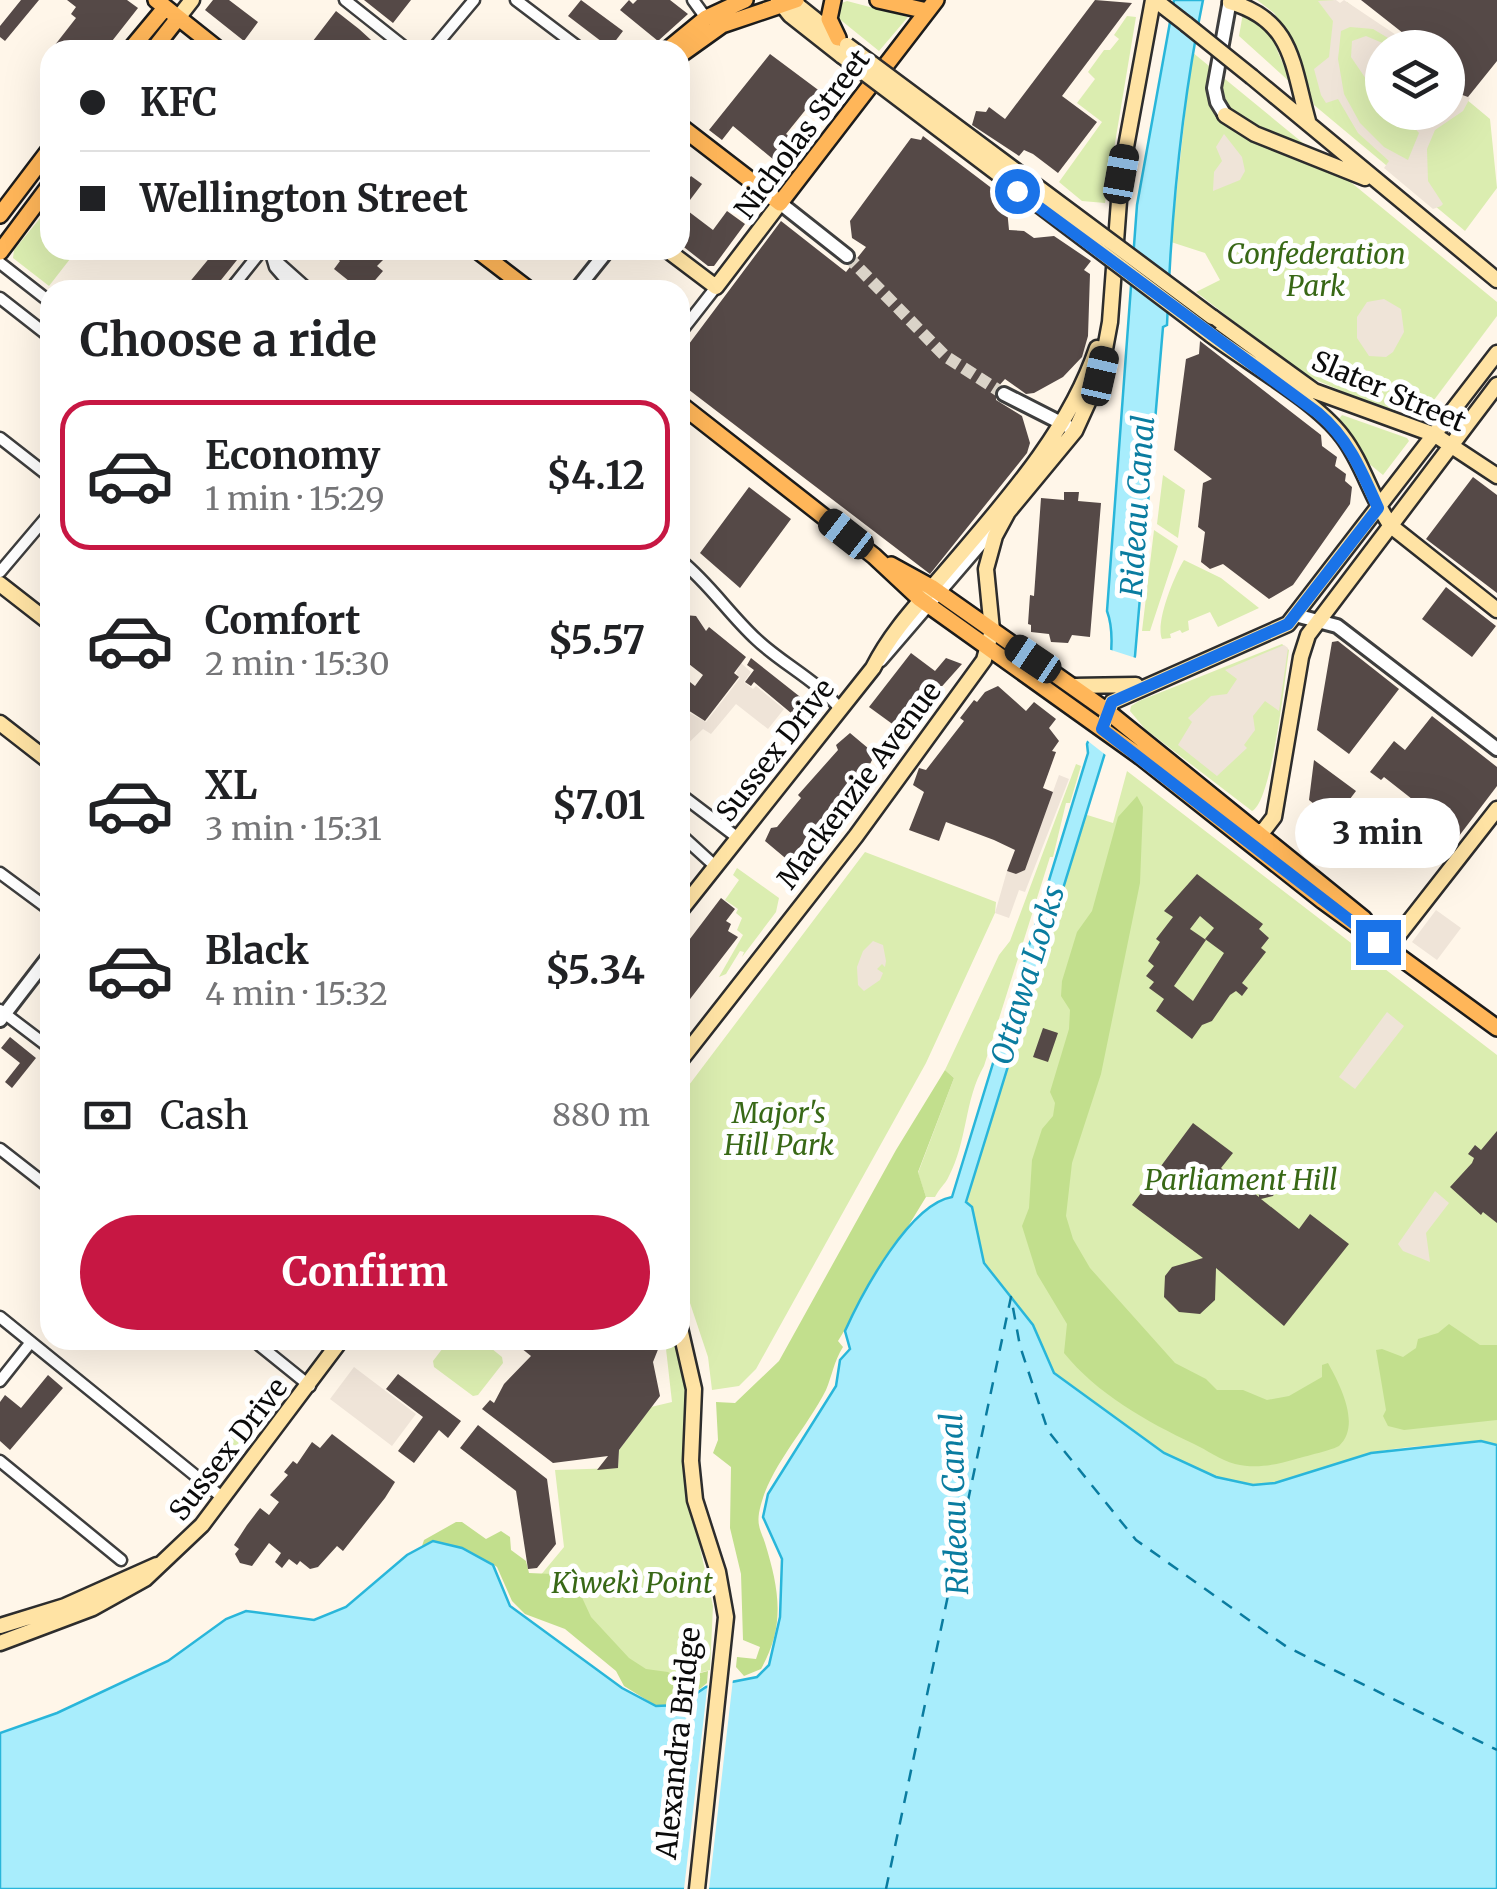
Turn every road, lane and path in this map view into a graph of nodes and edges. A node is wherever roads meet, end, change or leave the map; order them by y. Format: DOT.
graph roads {
  1 [pos="192,0"];
  2 [pos="345,0"];
  3 [pos="474,0"];
  4 [pos="516,0"];
  5 [pos="693,0"];
  6 [pos="745,0"];
  7 [pos="834,0"];
  8 [pos="882,0"];
  9 [pos="1144,0"];
  10 [pos="1154,0"];
  11 [pos="788,1"];
  12 [pos="1230,1"];
  13 [pos="931,5"];
  14 [pos="168,6"];
  15 [pos="706,18"];
  16 [pos="139,40"];
  17 [pos="157,40"];
  18 [pos="207,40"];
  19 [pos="395,40"];
  20 [pos="440,40"];
  21 [pos="569,40"];
  22 [pos="679,40"];
  23 [pos="842,46"];
  24 [pos="690,47"];
  25 [pos="1225,115"];
  26 [pos="1308,122"];
  27 [pos="690,134"];
  28 [pos="40,162"];
  29 [pos="1380,184"];
  30 [pos="40,199"];
  31 [pos="780,204"];
  32 [pos="0,215"];
  33 [pos="0,252"];
  34 [pos="846,256"];
  35 [pos="260,260"];
  36 [pos="271,260"];
  37 [pos="277,260"];
  38 [pos="490,260"];
  39 [pos="600,260"];
  40 [pos="681,260"];
  41 [pos="0,262"];
  42 [pos="240,280"];
  43 [pos="286,280"];
  44 [pos="298,280"];
  45 [pos="516,280"];
  46 [pos="584,280"];
  47 [pos="1497,280"];
  48 [pos="716,287"];
  49 [pos="40,294"];
  50 [pos="0,298"];
  51 [pos="690,320"];
  52 [pos="40,329"];
  53 [pos="1497,353"];
  54 [pos="1497,385"];
  55 [pos="1004,394"];
  56 [pos="690,412"];
  57 [pos="1069,427"];
  58 [pos="1435,434"];
  59 [pos="0,438"];
  60 [pos="1452,443"];
  61 [pos="40,469"];
  62 [pos="1497,476"];
  63 [pos="1378,508"];
  64 [pos="1008,512"];
  65 [pos="40,525"];
  66 [pos="1391,526"];
  67 [pos="690,569"];
  68 [pos="0,572"];
  69 [pos="0,584"];
  70 [pos="929,596"];
  71 [pos="1497,610"];
  72 [pos="40,614"];
  73 [pos="1295,615"];
  74 [pos="1318,618"];
  75 [pos="992,630"];
  76 [pos="988,648"];
  77 [pos="1161,680"];
  78 [pos="1072,686"];
  79 [pos="840,710"];
  80 [pos="1107,711"];
  81 [pos="0,723"];
  82 [pos="1102,729"];
  83 [pos="1497,749"];
  84 [pos="40,754"];
  85 [pos="690,802"];
  86 [pos="1497,809"];
  87 [pos="1224,820"];
  88 [pos="1260,834"];
  89 [pos="738,838"];
  90 [pos="690,843"];
  91 [pos="716,866"];
  92 [pos="0,873"];
  93 [pos="690,898"];
  94 [pos="40,903"];
  95 [pos="1390,946"];
  96 [pos="40,968"];
  97 [pos="2,1015"];
  98 [pos="1497,1028"];
  99 [pos="40,1041"];
  100 [pos="690,1048"];
  101 [pos="0,1149"];
  102 [pos="40,1180"];
  103 [pos="0,1317"];
  104 [pos="31,1342"];
  105 [pos="40,1349"];
  106 [pos="41,1350"];
  107 [pos="265,1350"];
  108 [pos="335,1350"];
  109 [pos="341,1350"];
  110 [pos="685,1350"];
  111 [pos="331,1358"];
  112 [pos="0,1381"];
  113 [pos="310,1386"];
  114 [pos="0,1461"];
  115 [pos="223,1498"];
  116 [pos="121,1560"];
  117 [pos="158,1564"];
  118 [pos="0,1626"];
  119 [pos="0,1644"];
  120 [pos="720,1655"];
  121 [pos="688,1889"];
  122 [pos="697,1889"];
  1 -- 14 [label="main road"];
  2 -- 19 [label="street"];
  3 -- 20 [label="street"];
  4 -- 21 [label="street"];
  5 -- 15 [label="street"];
  6 -- 15 [label="main road"];
  7 -- 23 [label="main road"];
  8 -- 13 [label="main road, Nicholas Street"];
  9 -- 57 [label="main road"];
  10 -- 26 [label="main road, bridge"];
  10 -- 57 [label="main road"];
  11 -- 23 [label="main road"];
  11 -- 24 [label="main road"];
  12 -- 25 [label="street"];
  12 -- 26 [label="main road"];
  13 -- 31 [label="main road, Nicholas Street"];
  14 -- 16 [label="main road"];
  14 -- 17 [label="main road"];
  14 -- 18 [label="main road"];
  15 -- 22 [label="main road"];
  23 -- 58 [label="main road, Slater Street, bridge"];
  23 -- 63 [label="main road, bridge"];
  25 -- 29 [label="main road"];
  26 -- 29 [label="main road"];
  27 -- 31 [label="main road"];
  28 -- 32 [label="main road"];
  29 -- 47 [label="main road"];
  30 -- 33 [label="main road"];
  31 -- 34 [label="street"];
  31 -- 48 [label="main road, Nicholas Street"];
  35 -- 42 [label="street"];
  36 -- 43 [label="street"];
  37 -- 44 [label="street"];
  38 -- 45 [label="main road"];
  39 -- 46 [label="street"];
  40 -- 48 [label="main road"];
  41 -- 49 [label="street"];
  48 -- 51 [label="street"];
  50 -- 52 [label="street"];
  53 -- 58 [label="main road"];
  54 -- 60 [label="main road"];
  55 -- 57 [label="street"];
  56 -- 70 [label="main road"];
  57 -- 64 [label="main road, Mackenzie Avenue"];
  57 -- 70 [label="main road, Sussex Drive"];
  58 -- 60 [label="main road, Slater Street"];
  58 -- 63 [label="main road"];
  59 -- 61 [label="street"];
  60 -- 62 [label="main road, Slater Street"];
  60 -- 66 [label="main road"];
  63 -- 66 [label="main road"];
  63 -- 73 [label="main road"];
  64 -- 70 [label="street"];
  64 -- 75 [label="main road, Mackenzie Avenue"];
  65 -- 68 [label="street"];
  66 -- 71 [label="main road"];
  66 -- 74 [label="main road"];
  67 -- 79 [label="street"];
  69 -- 72 [label="main road"];
  70 -- 75 [label="main road"];
  70 -- 76 [label="main road"];
  70 -- 79 [label="main road, Sussex Drive"];
  73 -- 74 [label="street"];
  73 -- 77 [label="main road"];
  74 -- 83 [label="street"];
  74 -- 88 [label="main road"];
  75 -- 76 [label="main road, Mackenzie Avenue"];
  75 -- 78 [label="main road"];
  76 -- 82 [label="main road"];
  76 -- 100 [label="main road, Mackenzie Avenue"];
  77 -- 78 [label="main road"];
  77 -- 80 [label="main road"];
  78 -- 80 [label="main road"];
  79 -- 89 [label="main road, Sussex Drive"];
  80 -- 82 [label="main road"];
  80 -- 88 [label="main road"];
  81 -- 84 [label="main road"];
  82 -- 87 [label="main road"];
  85 -- 89 [label="street"];
  86 -- 95 [label="main road"];
  87 -- 88 [label="main road"];
  87 -- 95 [label="main road"];
  88 -- 95 [label="main road"];
  89 -- 91 [label="main road, Sussex Drive"];
  90 -- 91 [label="street"];
  91 -- 93 [label="main road, Sussex Drive"];
  92 -- 94 [label="street"];
  95 -- 98 [label="main road"];
  96 -- 97 [label="street"];
  97 -- 99 [label="street"];
  101 -- 102 [label="street"];
  103 -- 104 [label="street"];
  104 -- 105 [label="street"];
  104 -- 112 [label="street"];
  106 -- 115 [label="street"];
  107 -- 113 [label="street"];
  108 -- 111 [label="main road, Sussex Drive"];
  109 -- 111 [label="main road, Sussex Drive"];
  110 -- 120 [label="main road, Alexandra Bridge"];
  111 -- 113 [label="main road, Sussex Drive"];
  113 -- 115 [label="main road, Sussex Drive"];
  114 -- 116 [label="street"];
  115 -- 117 [label="main road, Sussex Drive"];
  117 -- 118 [label="main road, Sussex Drive"];
  117 -- 119 [label="main road, Sussex Drive"];
  120 -- 121 [label="main road, Alexandra Bridge"];
  120 -- 122 [label="main road"];
}
